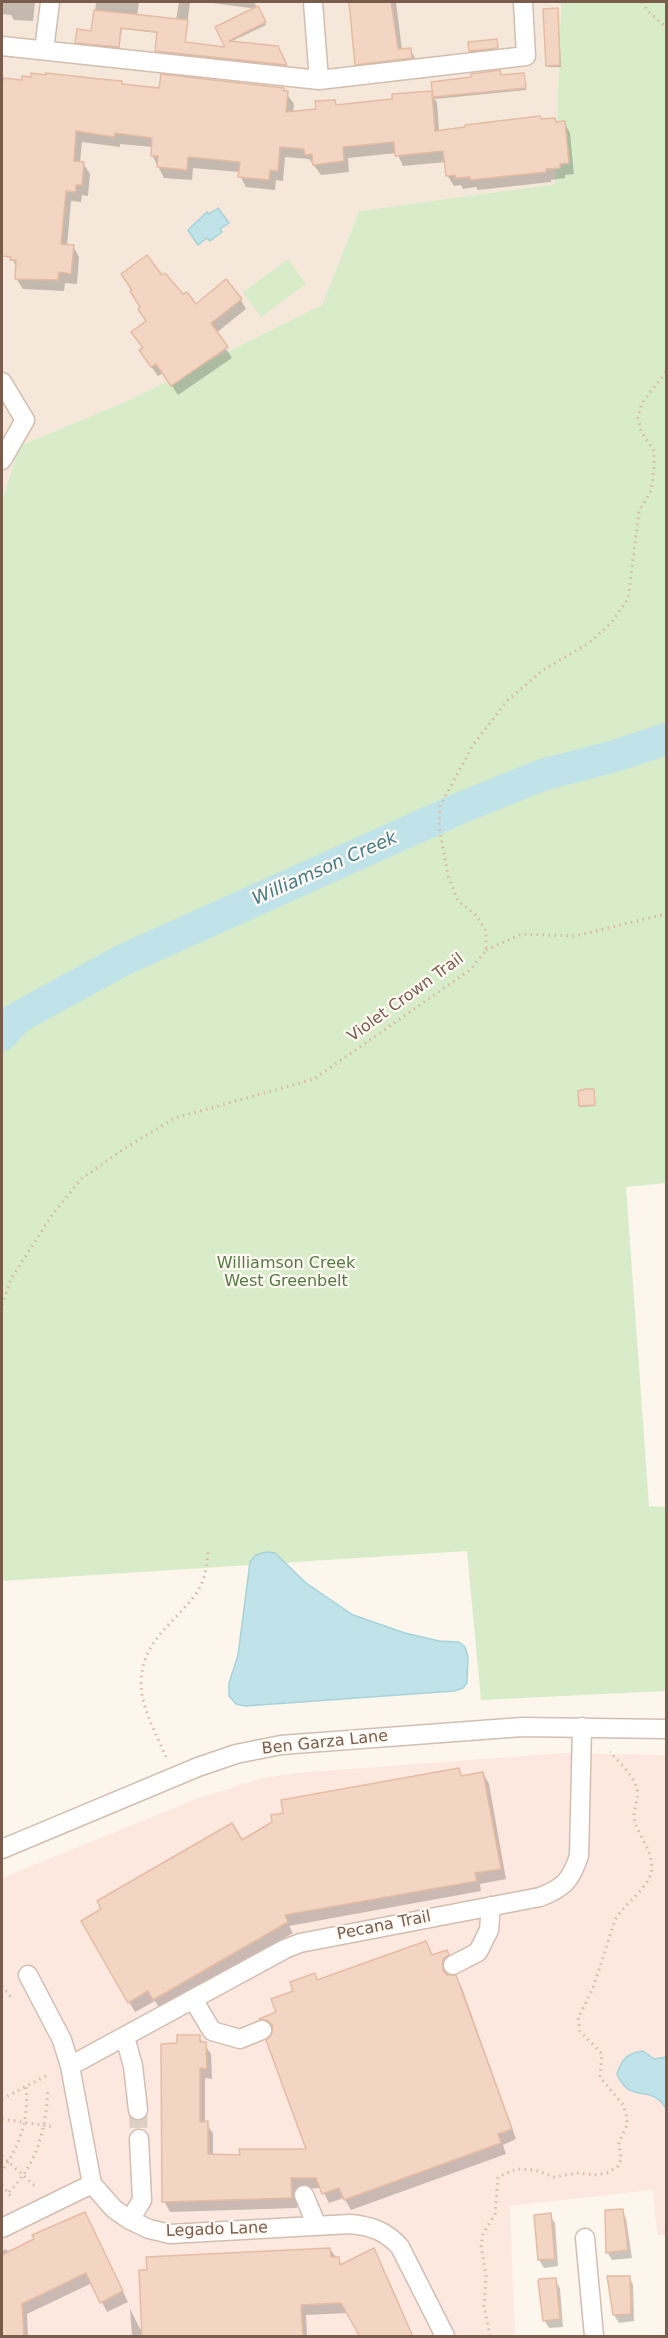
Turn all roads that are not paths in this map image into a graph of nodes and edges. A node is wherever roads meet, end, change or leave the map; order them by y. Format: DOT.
graph roads {
  1 [pos="50,2"];
  2 [pos="313,2"];
  3 [pos="523,2"];
  4 [pos="2,46"];
  5 [pos="44,50"];
  6 [pos="319,80"];
  7 [pos="2,382"];
  8 [pos="2,460"];
  9 [pos="582,1727"];
  10 [pos="666,1729"];
  11 [pos="2,1849"];
  12 [pos="491,1906"];
  13 [pos="453,1965"];
  14 [pos="28,1975"];
  15 [pos="193,1999"];
  16 [pos="262,2030"];
  17 [pos="124,2037"];
  18 [pos="70,2066"];
  19 [pos="138,2110"];
  20 [pos="139,2139"];
  21 [pos="92,2184"];
  22 [pos="304,2195"];
  23 [pos="130,2220"];
  24 [pos="317,2226"];
  25 [pos="2,2228"];
  26 [pos="585,2238"];
  27 [pos="445,2337"];
  28 [pos="594,2337"];
  1 -- 5 [label="street"];
  2 -- 6 [label="street"];
  3 -- 6 [label="street"];
  4 -- 5 [label="street"];
  5 -- 6 [label="street"];
  7 -- 8 [label="street"];
  9 -- 10 [label="street, Ben Garza Lane"];
  9 -- 11 [label="street, Ben Garza Lane"];
  9 -- 12 [label="street, Pecana Trail"];
  12 -- 13 [label="street"];
  12 -- 15 [label="street, Pecana Trail"];
  14 -- 18 [label="street"];
  15 -- 16 [label="street"];
  15 -- 17 [label="street, Pecana Trail"];
  17 -- 18 [label="street, Pecana Trail"];
  17 -- 19 [label="street"];
  18 -- 21 [label="street"];
  20 -- 23 [label="street"];
  21 -- 23 [label="street, Legado Lane"];
  21 -- 25 [label="street"];
  22 -- 24 [label="street"];
  23 -- 24 [label="street, Legado Lane"];
  24 -- 27 [label="street, Legado Lane"];
  26 -- 28 [label="street"];
}
